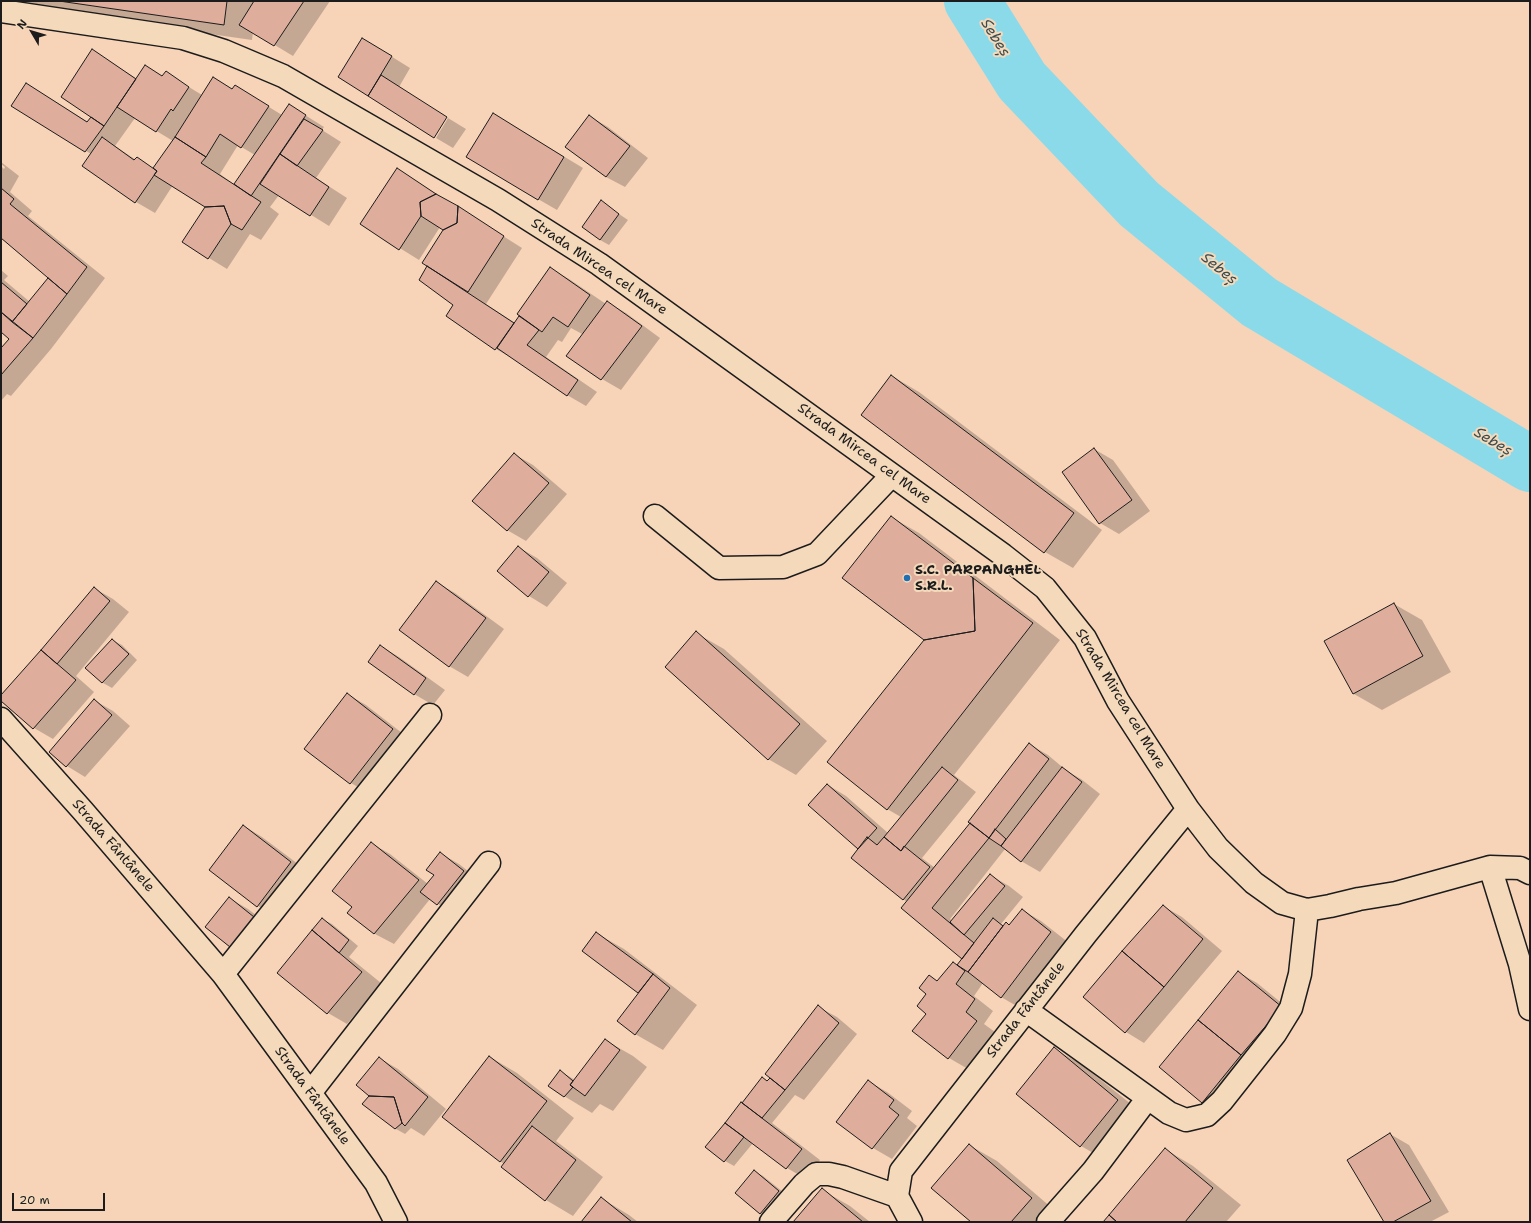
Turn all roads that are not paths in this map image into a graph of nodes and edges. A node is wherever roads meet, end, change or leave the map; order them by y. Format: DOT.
graph roads {
  1 [pos="1,11"];
  2 [pos="892,475"];
  3 [pos="655,516"];
  4 [pos="430,715"];
  5 [pos="1,719"];
  6 [pos="1188,808"];
  7 [pos="489,863"];
  8 [pos="1490,867"];
  9 [pos="1530,873"];
  10 [pos="1307,910"];
  11 [pos="223,974"];
  12 [pos="1530,1009"];
  13 [pos="1026,1010"];
  14 [pos="310,1093"];
  15 [pos="1147,1099"];
  16 [pos="897,1196"];
  17 [pos="396,1222"];
  18 [pos="771,1222"];
  19 [pos="911,1222"];
  20 [pos="1048,1222"];
  1 -- 2 [label="street, Strada Mircea cel Mare"];
  2 -- 3 [label="street"];
  2 -- 6 [label="street, Strada Mircea cel Mare"];
  4 -- 11 [label="street"];
  5 -- 11 [label="street, Strada Fântânele"];
  6 -- 10 [label="street, Strada Mircea cel Mare"];
  6 -- 13 [label="street, Strada Fântânele"];
  7 -- 14 [label="street"];
  8 -- 9 [label="street, Strada Mircea cel Mare"];
  8 -- 10 [label="street, Strada Mircea cel Mare"];
  8 -- 12 [label="street"];
  10 -- 15 [label="street"];
  11 -- 14 [label="street, Strada Fântânele"];
  13 -- 15 [label="street"];
  13 -- 16 [label="street, Strada Fântânele"];
  14 -- 17 [label="street, Strada Fântânele"];
  15 -- 20 [label="street"];
  16 -- 18 [label="street"];
  16 -- 19 [label="street"];
}
